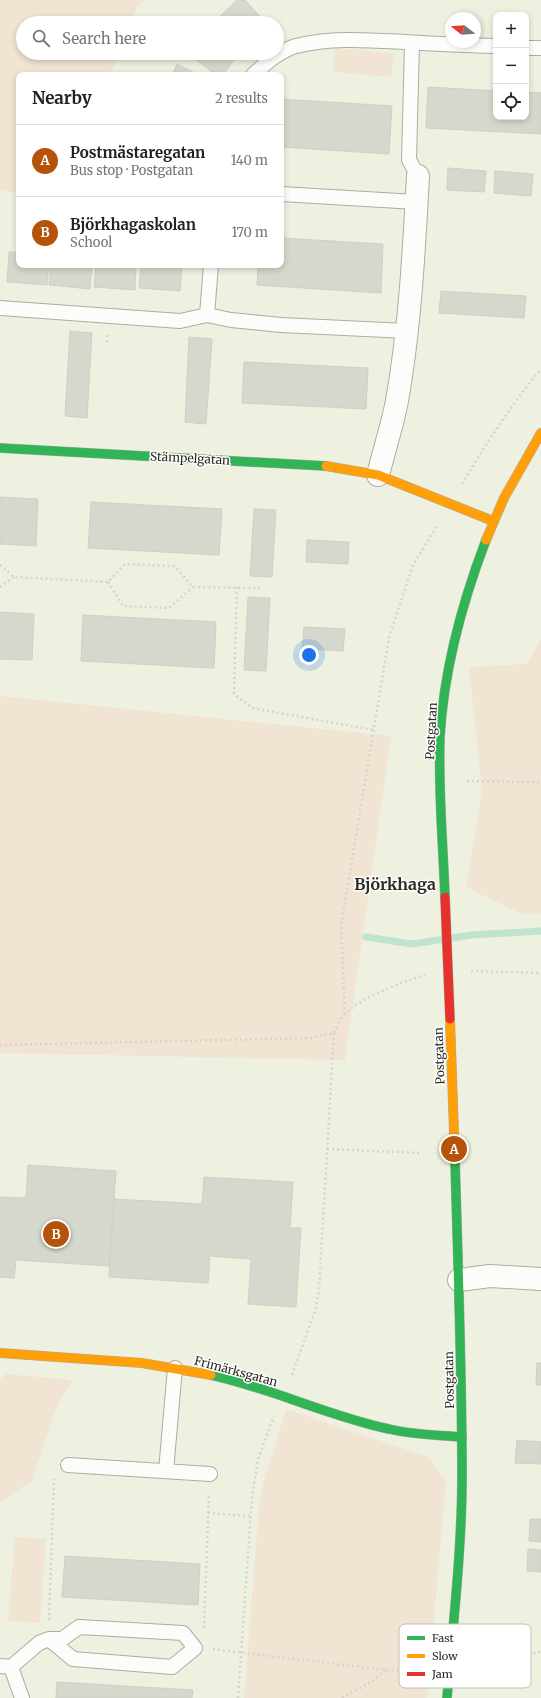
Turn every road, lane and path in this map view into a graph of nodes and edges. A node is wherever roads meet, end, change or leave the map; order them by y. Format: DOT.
graph roads {
  1 [pos="412,43"];
  2 [pos="493,46"];
  3 [pos="284,51"];
  4 [pos="270,60"];
  5 [pos="256,72"];
  6 [pos="418,176"];
  7 [pos="284,194"];
  8 [pos="416,202"];
  9 [pos="211,268"];
  10 [pos="0,308"];
  11 [pos="207,315"];
  12 [pos="407,331"];
  13 [pos="541,369"];
  14 [pos="541,433"];
  15 [pos="0,448"];
  16 [pos="378,476"];
  17 [pos="461,485"];
  18 [pos="440,520"];
  19 [pos="493,521"];
  20 [pos="0,565"];
  21 [pos="14,577"];
  22 [pos="108,582"];
  23 [pos="0,587"];
  24 [pos="193,587"];
  25 [pos="237,587"];
  26 [pos="260,588"];
  27 [pos="373,730"];
  28 [pos="467,782"];
  29 [pos="541,782"];
  30 [pos="469,971"];
  31 [pos="432,973"];
  32 [pos="541,973"];
  33 [pos="345,1014"];
  34 [pos="334,1033"];
  35 [pos="0,1046"];
  36 [pos="327,1149"];
  37 [pos="420,1153"];
  38 [pos="541,1278"];
  39 [pos="459,1280"];
  40 [pos="0,1353"];
  41 [pos="175,1368"];
  42 [pos="282,1396"];
  43 [pos="462,1437"];
  44 [pos="68,1465"];
  45 [pos="166,1471"];
  46 [pos="210,1474"];
  47 [pos="208,1513"];
  48 [pos="251,1516"];
  49 [pos="453,1624"];
  50 [pos="48,1638"];
  51 [pos="199,1648"];
  52 [pos="241,1651"];
  53 [pos="541,1652"];
  54 [pos="531,1653"];
  55 [pos="5,1666"];
  56 [pos="385,1670"];
  57 [pos="399,1670"];
  58 [pos="447,1688"];
  59 [pos="22,1698"];
  60 [pos="238,1698"];
  61 [pos="342,1698"];
  62 [pos="446,1698"];
  1 -- 2 [label="lane"];
  1 -- 3 [label="lane"];
  1 -- 6 [label="lane"];
  4 -- 5 [label="lane"];
  6 -- 8 [label="street"];
  7 -- 8 [label="lane"];
  8 -- 12 [label="street"];
  9 -- 11 [label="lane"];
  10 -- 11 [label="lane"];
  11 -- 12 [label="lane"];
  12 -- 16 [label="street"];
  13 -- 17 [label="path"];
  14 -- 19 [label="street, Postgatan"];
  15 -- 16 [label="street, Stämpelgatan"];
  16 -- 19 [label="street, Stämpelgatan"];
  18 -- 27 [label="path"];
  19 -- 39 [label="street, Postgatan, bridge"];
  20 -- 21 [label="path"];
  21 -- 22 [label="path"];
  21 -- 23 [label="path"];
  22 -- 24 [label="path"];
  22 -- 24 [label="path"];
  24 -- 25 [label="path"];
  25 -- 26 [label="path"];
  25 -- 27 [label="path"];
  27 -- 33 [label="path"];
  28 -- 29 [label="path"];
  30 -- 32 [label="path"];
  31 -- 33 [label="path"];
  33 -- 34 [label="path"];
  34 -- 35 [label="path"];
  34 -- 36 [label="path"];
  36 -- 37 [label="path"];
  36 -- 42 [label="path"];
  38 -- 39 [label="street"];
  39 -- 43 [label="street, Postgatan"];
  40 -- 41 [label="street, Frimärksgatan"];
  41 -- 42 [label="street, Frimärksgatan"];
  41 -- 45 [label="lane"];
  42 -- 43 [label="street, Frimärksgatan"];
  42 -- 48 [label="path"];
  43 -- 49 [label="street, Postgatan"];
  44 -- 45 [label="lane"];
  44 -- 50 [label="path"];
  45 -- 46 [label="lane"];
  46 -- 47 [label="path"];
  47 -- 48 [label="path"];
  47 -- 51 [label="path"];
  48 -- 52 [label="path"];
  50 -- 51 [label="lane"];
  50 -- 51 [label="lane"];
  50 -- 55 [label="lane"];
  51 -- 52 [label="path"];
  52 -- 56 [label="path"];
  52 -- 60 [label="path"];
  53 -- 54 [label="path"];
  55 -- 59 [label="lane"];
  56 -- 57 [label="path"];
  56 -- 61 [label="path"];
  58 -- 62 [label="street, Postgatan"];
}
